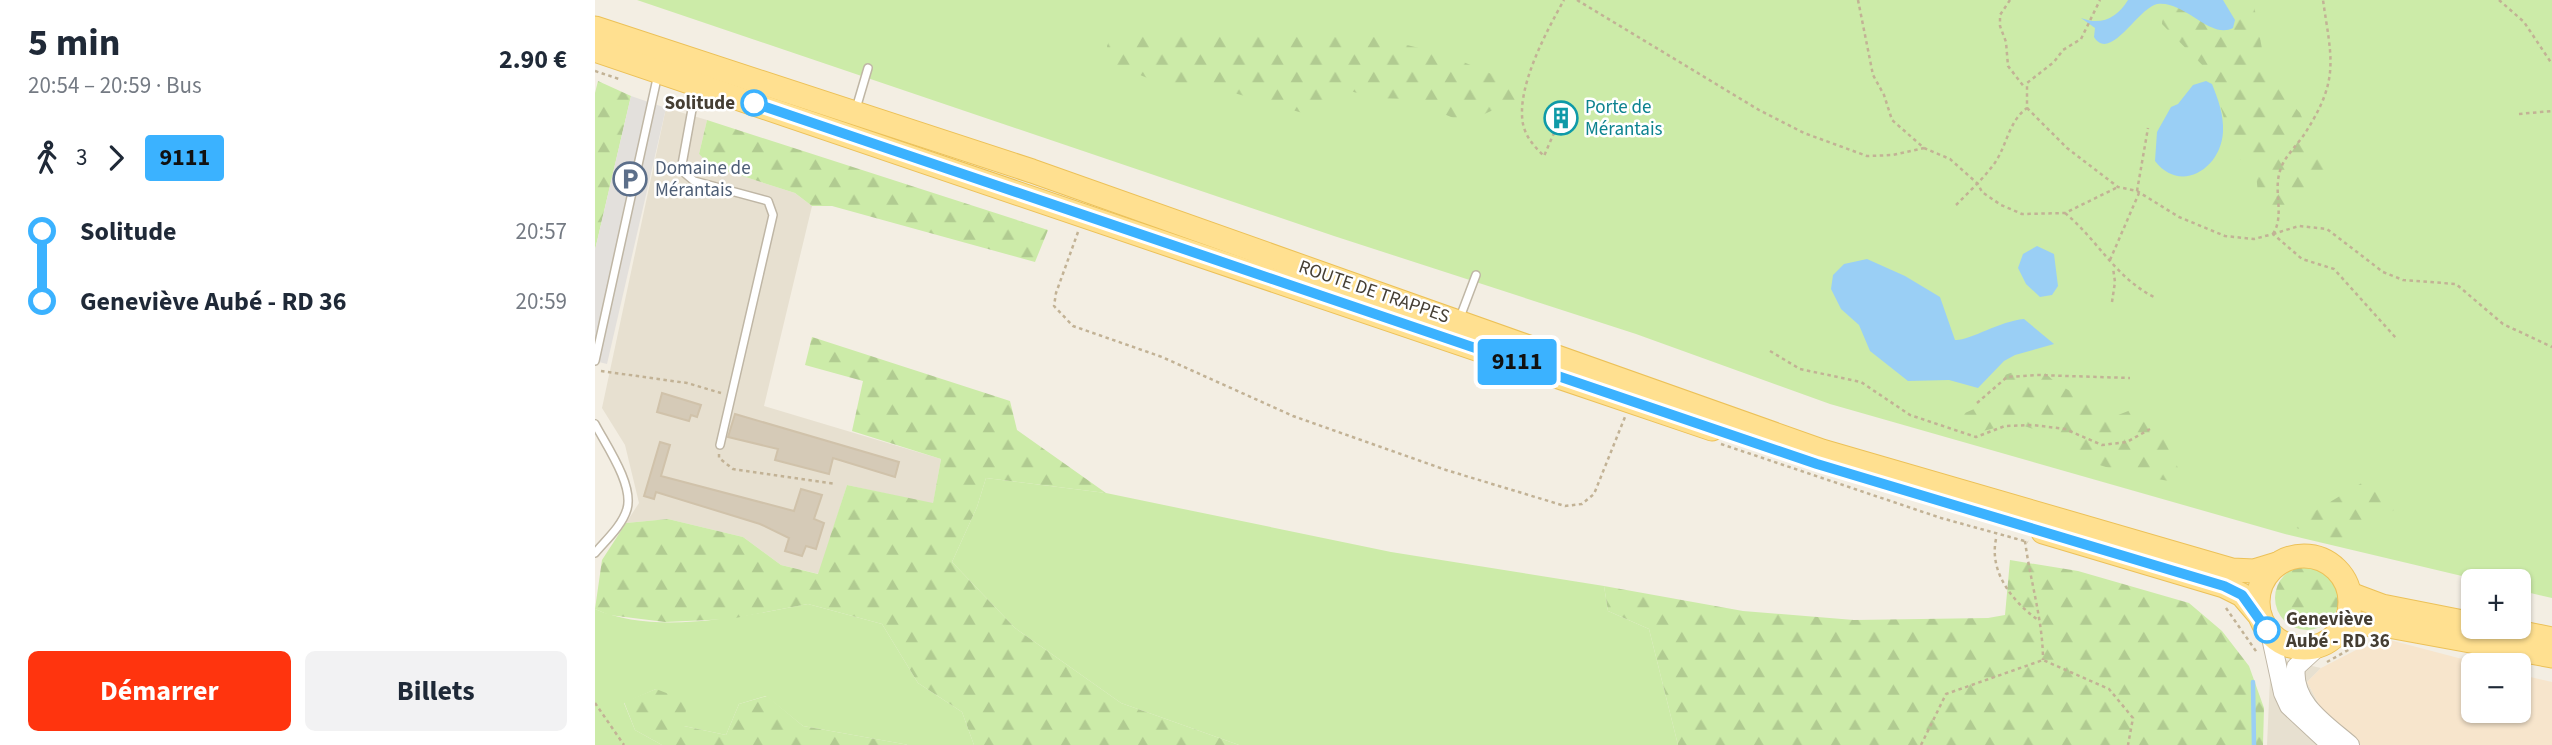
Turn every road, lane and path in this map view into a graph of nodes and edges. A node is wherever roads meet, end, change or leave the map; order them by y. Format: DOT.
graph roads {
  1 [pos="1564,0"];
  2 [pos="1577,0"];
  3 [pos="1858,0"];
  4 [pos="2010,0"];
  5 [pos="2100,0"];
  6 [pos="2323,0"];
  7 [pos="2500,0"];
  8 [pos="595,28"];
  9 [pos="595,50"];
  10 [pos="2552,64"];
  11 [pos="868,68"];
  12 [pos="659,72"];
  13 [pos="702,86"];
  14 [pos="2025,88"];
  15 [pos="2027,108"];
  16 [pos="2552,111"];
  17 [pos="855,113"];
  18 [pos="2519,114"];
  19 [pos="1557,126"];
  20 [pos="2148,128"];
  21 [pos="1924,148"];
  22 [pos="1978,184"];
  23 [pos="2118,187"];
  24 [pos="2138,192"];
  25 [pos="1957,205"];
  26 [pos="2066,213"];
  27 [pos="1083,215"];
  28 [pos="2273,234"];
  29 [pos="2111,263"];
  30 [pos="1476,275"];
  31 [pos="2156,298"];
  32 [pos="2112,302"];
  33 [pos="1458,322"];
  34 [pos="2396,338"];
  35 [pos="2552,347"];
  36 [pos="1770,351"];
  37 [pos="595,361"];
  38 [pos="595,369"];
  39 [pos="2130,378"];
  40 [pos="731,396"];
  41 [pos="1631,401"];
  42 [pos="1977,403"];
  43 [pos="595,424"];
  44 [pos="2150,429"];
  45 [pos="720,445"];
  46 [pos="836,484"];
  47 [pos="1996,538"];
  48 [pos="2037,544"];
  49 [pos="595,552"];
  50 [pos="2277,564"];
  51 [pos="2350,594"];
  52 [pos="2225,606"];
  53 [pos="2038,620"];
  54 [pos="2461,622"];
  55 [pos="2265,624"];
  56 [pos="2341,629"];
  57 [pos="2531,635"];
  58 [pos="2552,639"];
  59 [pos="2365,643"];
  60 [pos="2320,645"];
  61 [pos="2552,656"];
  62 [pos="2043,660"];
  63 [pos="2277,664"];
  64 [pos="2296,667"];
  65 [pos="595,703"];
  66 [pos="624,745"];
  67 [pos="1921,745"];
  68 [pos="2128,745"];
  69 [pos="2331,745"];
  70 [pos="2350,745"];
  1 -- 19 [label="path"];
  2 -- 21 [label="path"];
  3 -- 21 [label="path"];
  4 -- 14 [label="path"];
  5 -- 14 [label="path"];
  6 -- 28 [label="path"];
  7 -- 10 [label="path"];
  8 -- 17 [label="main road, ROUTE DE TRAPPES"];
  9 -- 12 [label="main road, ROUTE DE TRAPPES"];
  11 -- 17 [label="lane"];
  12 -- 13 [label="main road, ROUTE DE TRAPPES"];
  12 -- 37 [label="lane"];
  13 -- 27 [label="main road, ROUTE DE TRAPPES"];
  13 -- 40 [label="lane"];
  14 -- 15 [label="path"];
  15 -- 22 [label="path"];
  15 -- 23 [label="path"];
  16 -- 18 [label="path"];
  17 -- 33 [label="main road, ROUTE DE TRAPPES"];
  20 -- 24 [label="path"];
  21 -- 22 [label="path"];
  22 -- 25 [label="path"];
  22 -- 26 [label="path"];
  23 -- 24 [label="path"];
  23 -- 26 [label="path"];
  24 -- 28 [label="path"];
  24 -- 29 [label="path"];
  26 -- 29 [label="path"];
  27 -- 41 [label="main road, ROUTE DE TRAPPES"];
  27 -- 41 [label="path"];
  28 -- 34 [label="path"];
  28 -- 35 [label="path"];
  29 -- 31 [label="path"];
  29 -- 32 [label="path"];
  30 -- 33 [label="lane"];
  33 -- 50 [label="main road, ROUTE DE TRAPPES"];
  36 -- 44 [label="path"];
  38 -- 40 [label="path"];
  39 -- 42 [label="path"];
  40 -- 45 [label="lane"];
  41 -- 55 [label="main road, ROUTE DE TRAPPES"];
  43 -- 49 [label="lane"];
  45 -- 46 [label="path"];
  47 -- 53 [label="path"];
  48 -- 53 [label="path"];
  50 -- 51 [label="main road"];
  50 -- 55 [label="main road"];
  51 -- 54 [label="main road"];
  51 -- 56 [label="main road"];
  52 -- 63 [label="path"];
  53 -- 62 [label="path"];
  55 -- 60 [label="main road"];
  55 -- 63 [label="street"];
  56 -- 60 [label="main road"];
  56 -- 61 [label="main road"];
  57 -- 58 [label="main road"];
  59 -- 64 [label="path"];
  60 -- 64 [label="street"];
  62 -- 67 [label="path"];
  62 -- 68 [label="path"];
  63 -- 69 [label="street"];
  64 -- 70 [label="street"];
  65 -- 66 [label="path"];
}
